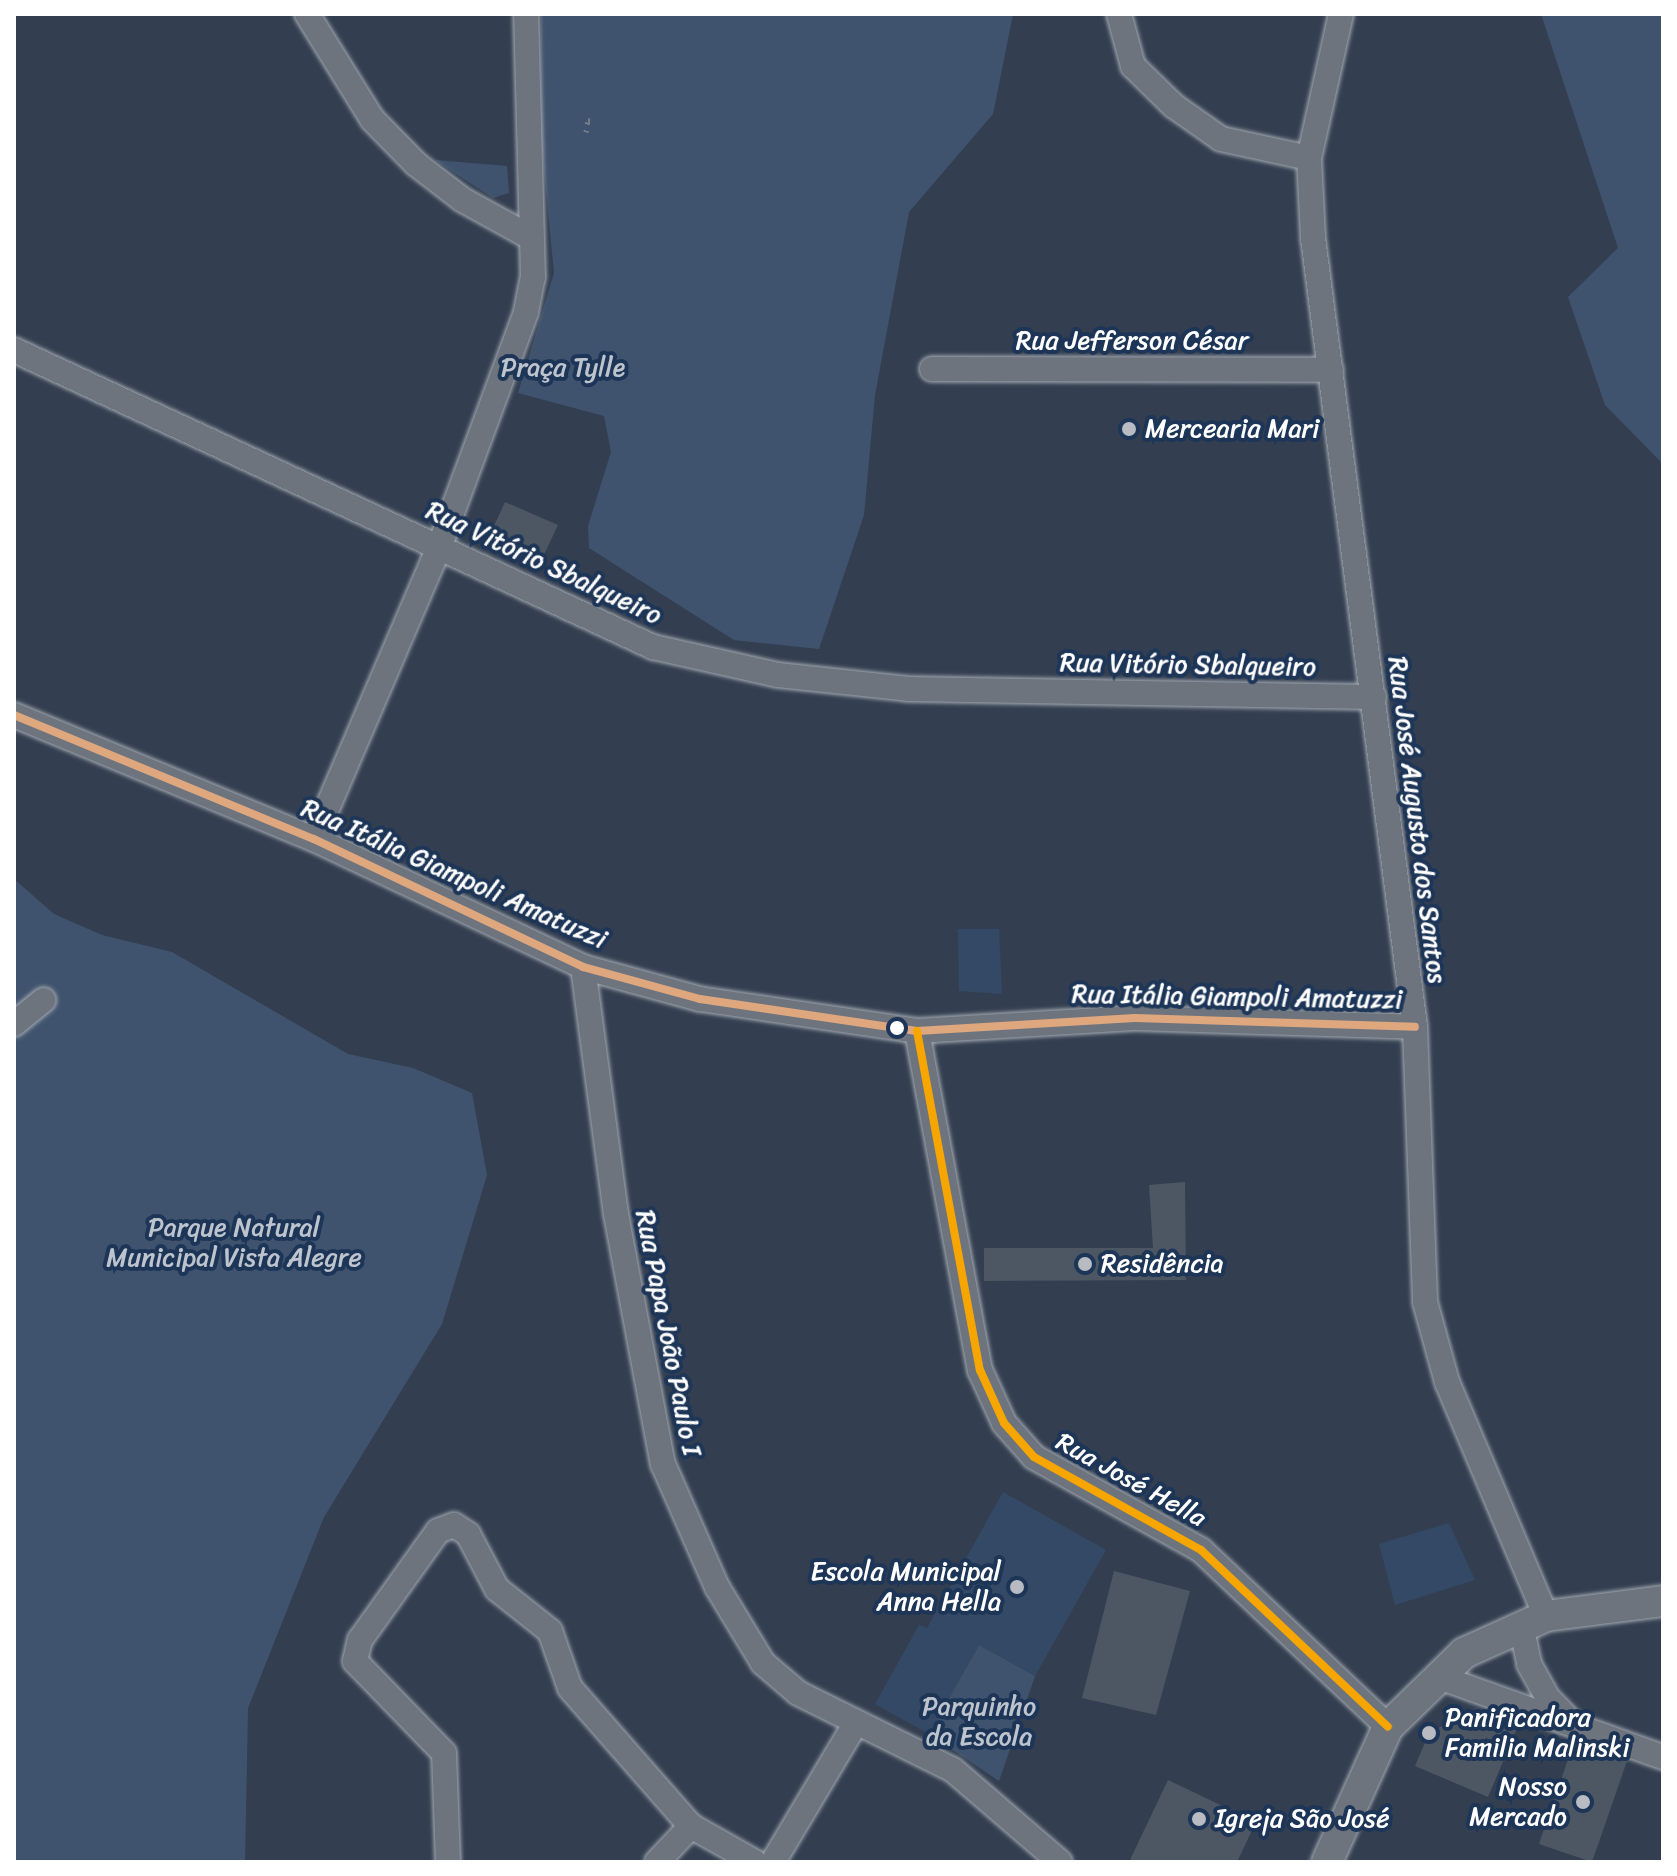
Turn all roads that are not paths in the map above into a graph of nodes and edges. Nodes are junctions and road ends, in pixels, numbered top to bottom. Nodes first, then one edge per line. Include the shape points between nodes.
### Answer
1 (307, 14) edge
2 (526, 14) edge
3 (1119, 14) edge
4 (1341, 14) edge
5 (1309, 158) junction
6 (530, 237) junction
7 (14, 350) edge
8 (932, 369) dead end
9 (1331, 370) junction
10 (440, 545) junction
11 (1374, 697) junction
12 (14, 715) edge
13 (314, 839) junction
14 (583, 967) junction
15 (44, 1000) dead end
16 (14, 1024) edge
17 (1415, 1027) junction
18 (917, 1031) junction
19 (1663, 1601) edge
20 (1533, 1621) junction
21 (1439, 1677) junction
22 (854, 1726) junction
23 (1388, 1727) junction
24 (1578, 1728) junction
25 (1663, 1757) edge
26 (691, 1826) junction
27 (448, 1862) edge
28 (657, 1862) edge
29 (755, 1862) edge
30 (773, 1862) edge
31 (1060, 1862) edge
32 (1327, 1862) edge

1 - 6 street via 372,119 416,164 463,200
2 - 6 street
3 - 5 street via 1133,66 1174,106 1221,139
4 - 5 street, Rua José Augusto dos Santos
5 - 9 street, Rua José Augusto dos Santos
6 - 10 street via 533,277 526,312
7 - 10 street, Rua Vitório Sbalqueiro
8 - 9 street, Rua Jefferson César
9 - 11 street, Rua José Augusto dos Santos
10 - 11 street, Rua Vitório Sbalqueiro via 653,647 778,675 908,689
10 - 13 street
11 - 17 street, Rua José Augusto dos Santos
12 - 13 street, Rua Itália Giampoli Amatuzzi
13 - 14 street, Rua Itália Giampoli Amatuzzi
14 - 18 street, Rua Itália Giampoli Amatuzzi via 700,999
14 - 22 street, Rua Papa João Paulo I via 616,1214 663,1464 717,1587 763,1663
15 - 16 street
17 - 18 street, Rua Itália Giampoli Amatuzzi via 1135,1018
17 - 20 street, Rua José Augusto dos Santos via 1425,1302 1447,1382
18 - 23 street, Rua José Hella via 980,1370 1004,1423 1034,1457 1201,1550
19 - 20 street
20 - 21 street via 1464,1653
20 - 24 street, Rua José Augusto dos Santos via 1529,1664 1547,1697
21 - 23 street
21 - 24 street
22 - 30 street
22 - 31 street, Rua Papa João Paulo I via 953,1770
23 - 32 street
24 - 25 street
26 - 27 street via 570,1688 550,1631 497,1589 468,1534 454,1525 438,1531 360,1640 355,1661 444,1753
26 - 28 street
26 - 29 street

